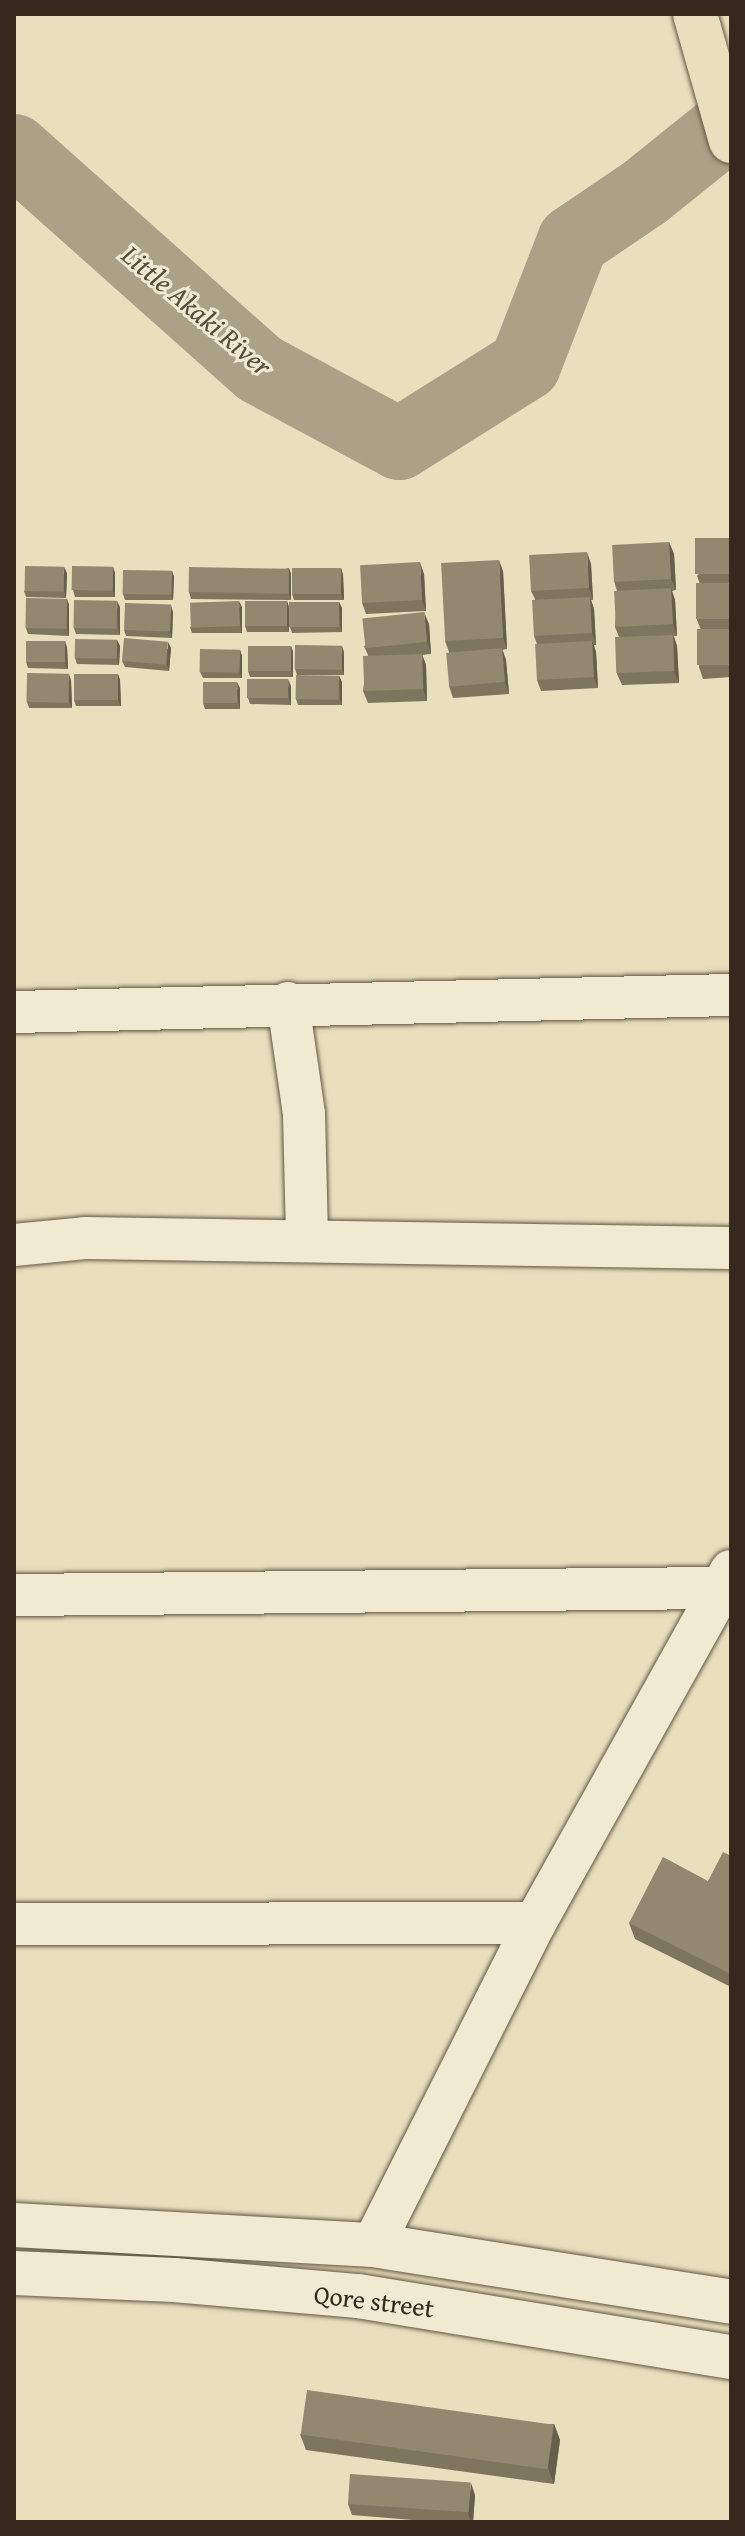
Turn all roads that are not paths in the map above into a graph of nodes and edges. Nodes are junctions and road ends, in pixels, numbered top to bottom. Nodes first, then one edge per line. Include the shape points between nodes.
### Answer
1 (695, 14) edge
2 (731, 141) edge
3 (731, 995) edge
4 (288, 1003) junction
5 (14, 1012) edge
6 (307, 1240) junction
7 (14, 1245) edge
8 (731, 1248) edge
9 (726, 1580) edge
10 (14, 1595) edge
11 (535, 1923) junction
12 (14, 1924) edge
13 (14, 2225) edge
14 (373, 2245) junction
15 (14, 2273) edge
16 (731, 2302) edge
17 (731, 2357) edge

1 - 2 main road
3 - 4 street
4 - 5 street
4 - 6 street via 304,1114
6 - 7 street via 85,1238
6 - 8 street
9 - 10 street
9 - 11 street
11 - 12 street
11 - 14 street
13 - 14 street, Qore street
14 - 16 street, Qore street
15 - 17 street, Qore street via 358,2296

